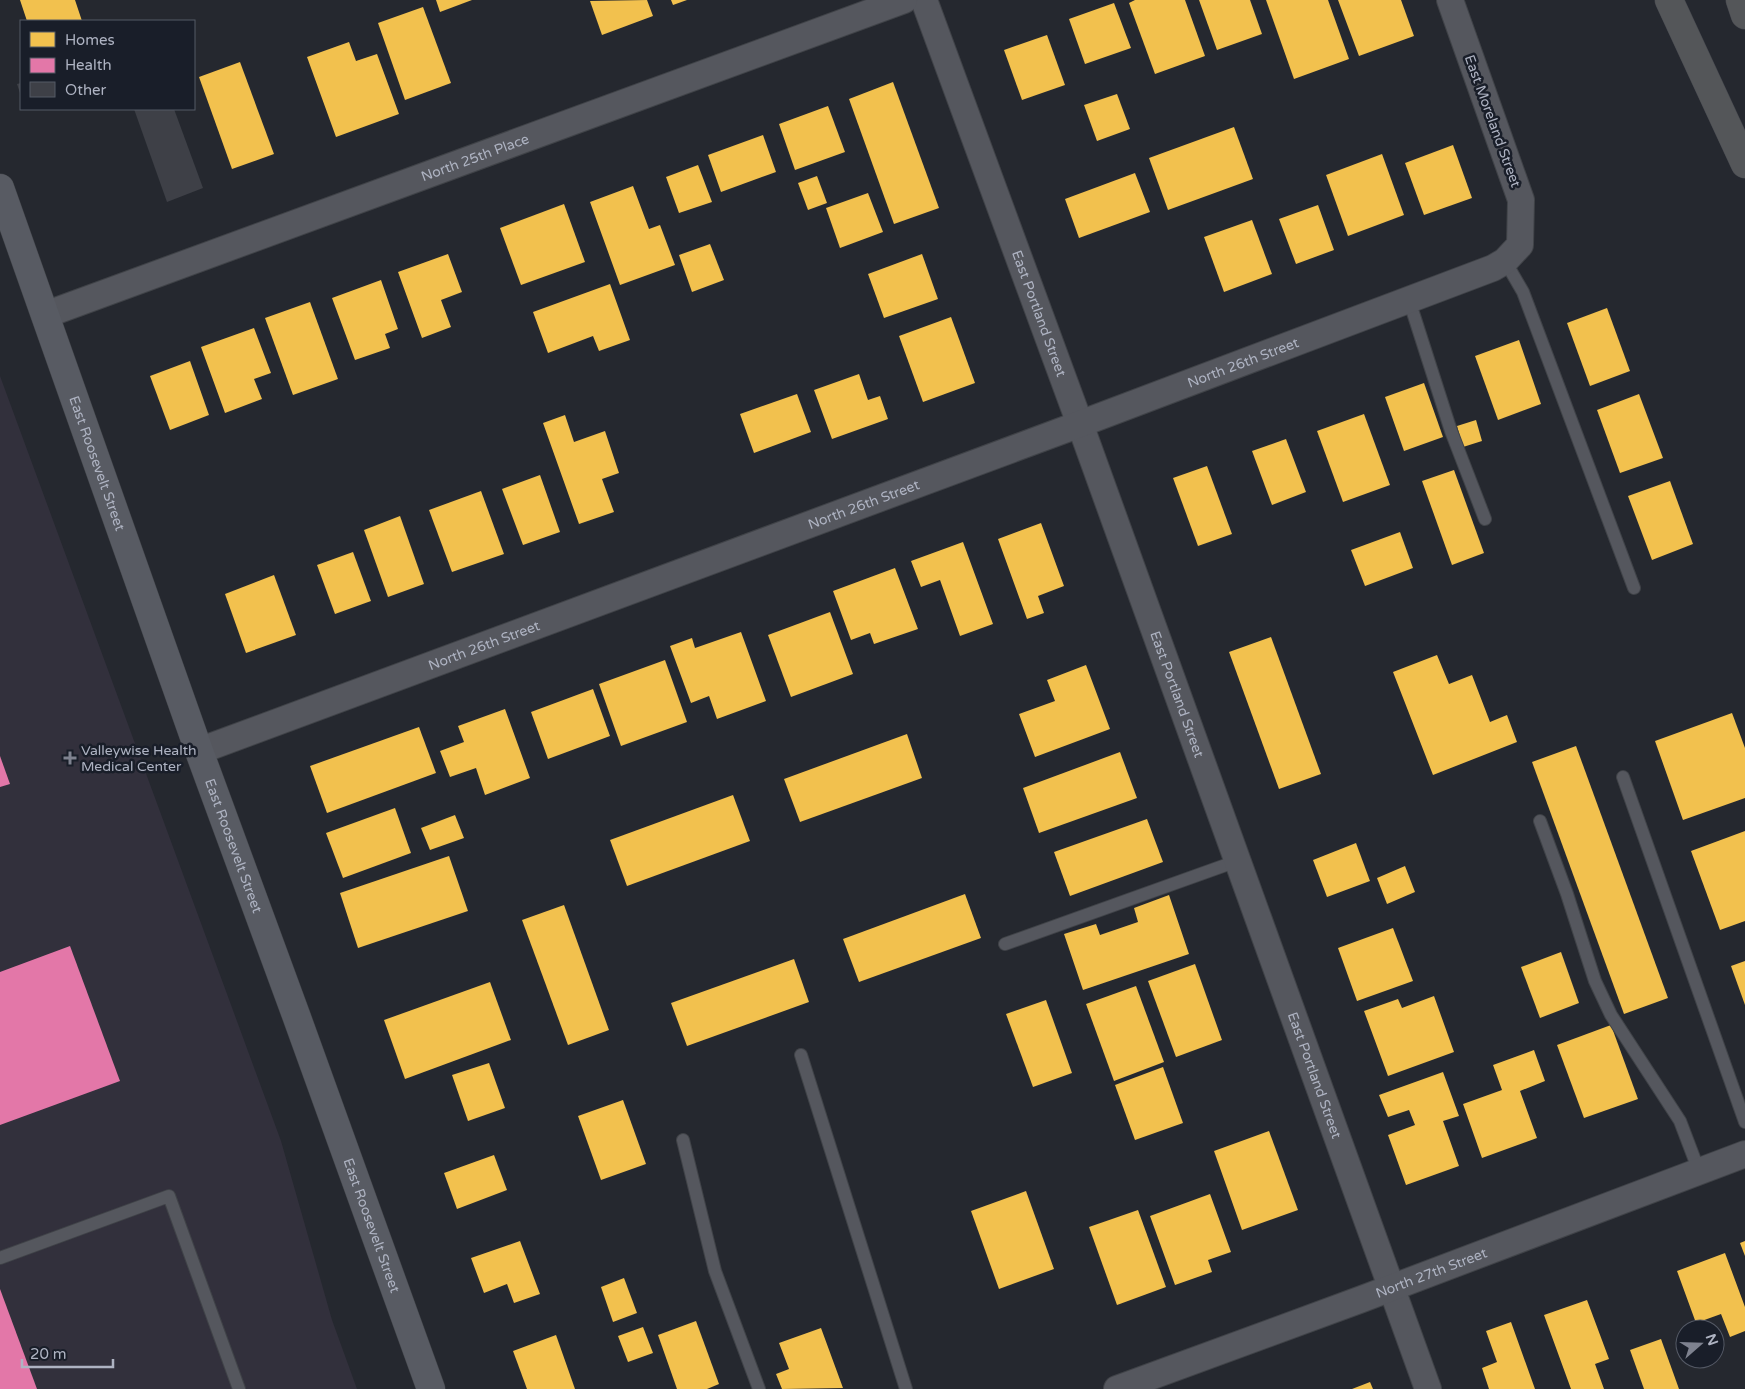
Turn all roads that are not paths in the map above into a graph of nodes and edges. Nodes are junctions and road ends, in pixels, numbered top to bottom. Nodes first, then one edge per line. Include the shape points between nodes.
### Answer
1 (904, 0) edge
2 (924, 0) edge
3 (1450, 0) edge
4 (1669, 0) edge
5 (1740, 0) edge
6 (1745, 15) edge
7 (1745, 164) edge
8 (0, 188) edge
9 (1513, 253) junction
10 (1409, 300) junction
11 (45, 315) junction
12 (1080, 424) junction
13 (1485, 519) dead end
14 (1634, 588) dead end
15 (199, 751) junction
16 (1623, 777) dead end
17 (1540, 821) dead end
18 (1237, 861) junction
19 (1005, 944) dead end
20 (801, 1055) dead end
21 (1745, 1122) edge
22 (683, 1140) dead end
23 (1745, 1154) edge
24 (1699, 1171) junction
25 (0, 1258) edge
26 (1392, 1287) junction
27 (239, 1389) edge
28 (431, 1389) edge
29 (758, 1389) edge
30 (906, 1389) edge
31 (1117, 1389) edge
32 (1428, 1389) edge

1 - 11 street, North 25th Place
2 - 12 street, East Portland Street
3 - 9 street, East Moreland Street via 1521,200
4 - 7 highway
5 - 6 highway
8 - 11 street, East Roosevelt Street
9 - 10 street, North 26th Street via 1493,268
9 - 14 lane via 1523,292
10 - 12 street, North 26th Street
10 - 13 lane via 1451,430
11 - 15 street, East Roosevelt Street
12 - 15 street, North 26th Street
12 - 18 street, East Portland Street
15 - 28 street, East Roosevelt Street
16 - 21 lane
17 - 24 lane via 1595,981 1611,1015 1680,1121
18 - 19 lane
18 - 26 street, East Portland Street
20 - 30 lane
22 - 29 lane via 715,1271
23 - 24 street, North 27th Street
24 - 26 street, North 27th Street
25 - 27 lane via 169,1196
26 - 31 street, North 27th Street
26 - 32 street, East Portland Street

